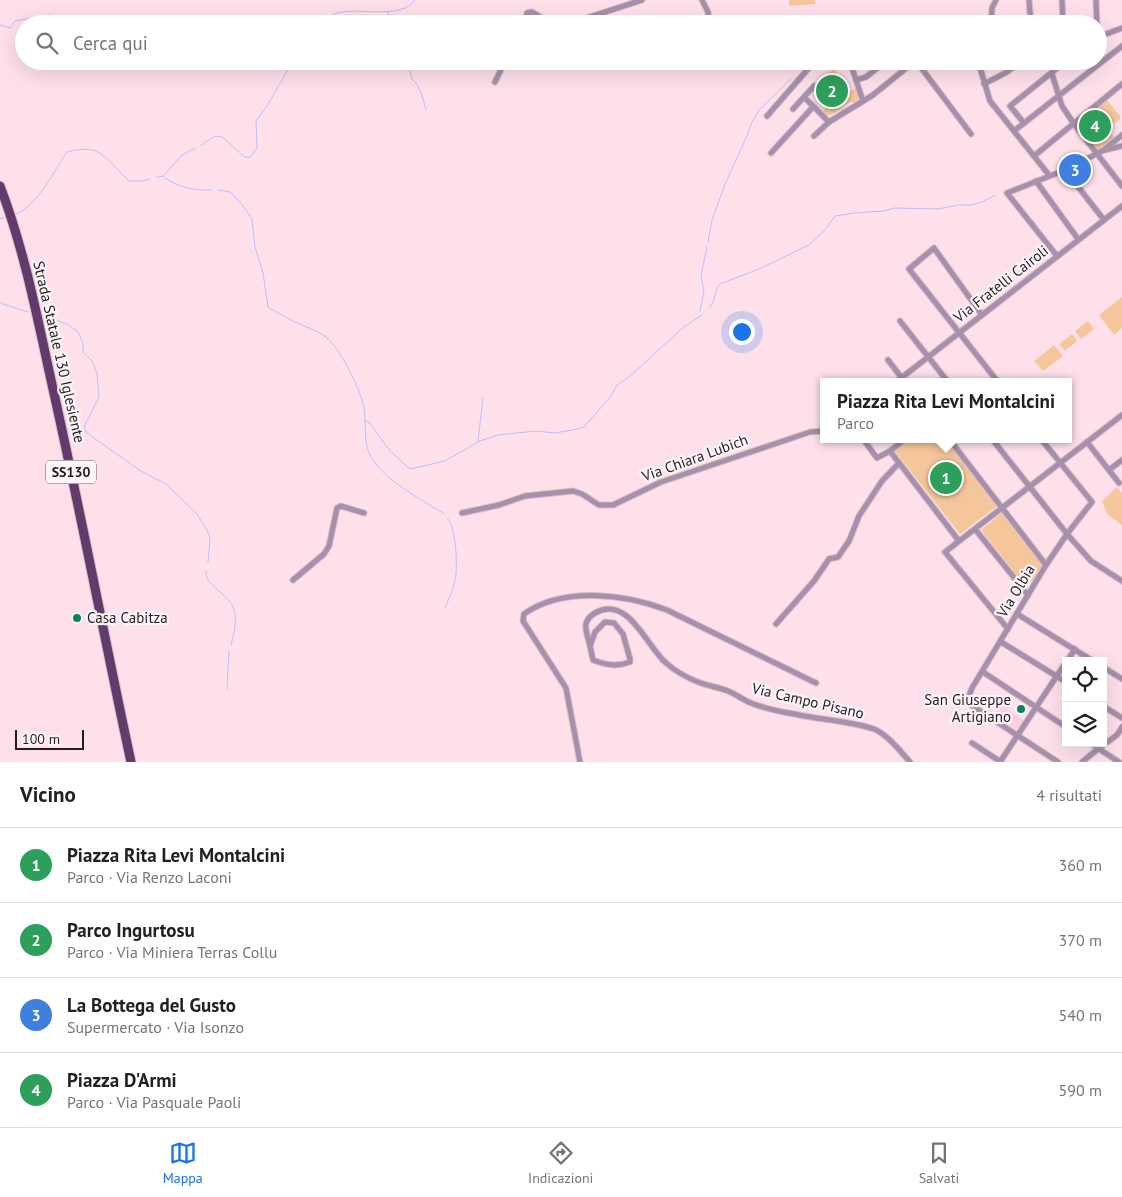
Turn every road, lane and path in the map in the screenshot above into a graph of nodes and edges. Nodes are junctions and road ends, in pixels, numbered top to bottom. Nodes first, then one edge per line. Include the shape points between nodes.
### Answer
1 (702, 0) edge
2 (996, 0) edge
3 (1029, 0) edge
4 (1062, 0) edge
5 (1096, 0) edge
6 (641, 1) edge
7 (527, 15) edge
8 (537, 15) edge
9 (594, 15) edge
10 (708, 15) edge
11 (992, 15) edge
12 (1030, 15) edge
13 (1063, 15) edge
14 (1097, 15) edge
15 (1122, 28) edge
16 (1107, 34) edge
17 (1122, 46) edge
18 (1107, 58) edge
19 (501, 70) edge
20 (807, 70) edge
21 (853, 70) edge
22 (875, 70) edge
23 (904, 70) edge
24 (922, 70) edge
25 (980, 70) edge
26 (1010, 70) edge
27 (1056, 70) edge
28 (1092, 70) edge
29 (1052, 74) junction
30 (856, 80) junction
31 (495, 82) dead end
32 (984, 84) junction
33 (1122, 84) edge
34 (814, 86) dead end
35 (804, 97) junction
36 (1058, 97) junction
37 (863, 101) junction
38 (813, 106) junction
39 (793, 108) dead end
40 (767, 116) dead end
41 (829, 122) junction
42 (1024, 124) junction
43 (1074, 124) junction
44 (1014, 131) junction
45 (971, 134) dead end
46 (1122, 135) edge
47 (814, 136) dead end
48 (1122, 146) edge
49 (1104, 150) junction
50 (771, 153) dead end
51 (1097, 154) junction
52 (1034, 156) junction
53 (1065, 170) junction
54 (1049, 175) junction
55 (1036, 181) junction
56 (0, 186) edge
57 (1122, 186) edge
58 (1122, 206) edge
59 (1104, 220) junction
60 (1078, 239) junction
61 (1057, 256) junction
62 (982, 315) junction
63 (900, 321) dead end
64 (959, 333) junction
65 (928, 356) junction
66 (888, 360) dead end
67 (902, 378) edge
68 (905, 378) edge
69 (945, 378) edge
70 (995, 378) edge
71 (1122, 415) edge
72 (820, 431) edge
73 (1087, 442) junction
74 (867, 443) edge
75 (900, 443) edge
76 (954, 443) edge
77 (995, 443) edge
78 (1044, 443) edge
79 (890, 451) junction
80 (1122, 460) edge
81 (899, 463) junction
82 (1059, 464) junction
83 (1110, 470) junction
84 (1119, 483) dead end
85 (1029, 487) junction
86 (1002, 508) junction
87 (364, 513) dead end
88 (462, 513) dead end
89 (975, 528) junction
90 (1067, 534) junction
91 (960, 541) junction
92 (1046, 565) junction
93 (293, 580) dead end
94 (1122, 581) edge
95 (1028, 595) junction
96 (1017, 614) junction
97 (776, 624) dead end
98 (1008, 628) junction
99 (1001, 642) junction
100 (590, 646) junction
101 (1075, 649) junction
102 (1069, 657) edge
103 (1087, 657) edge
104 (1062, 668) edge
105 (1107, 670) edge
106 (983, 672) junction
107 (1056, 676) junction
108 (1122, 679) edge
109 (1062, 680) edge
110 (816, 683) dead end
111 (1036, 708) junction
112 (1107, 709) edge
113 (1122, 718) edge
114 (1062, 724) edge
115 (1122, 727) edge
116 (1018, 735) junction
117 (972, 743) dead end
118 (1095, 747) edge
119 (1098, 749) junction
120 (131, 762) edge
121 (580, 762) edge
122 (910, 762) edge
123 (1000, 762) edge
124 (1058, 762) edge
125 (1082, 762) edge
126 (1119, 762) edge

1 - 10 street
2 - 11 street
3 - 12 street
4 - 13 street
5 - 14 street
6 - 9 street
7 - 8 street via 532,12
15 - 16 street
17 - 18 street
19 - 31 street
20 - 40 street
21 - 30 street
22 - 30 street
23 - 37 street
24 - 45 street
25 - 32 street
26 - 32 street
27 - 29 street
28 - 36 street
29 - 36 street
29 - 42 street via 1010,106
30 - 37 street
32 - 44 street via 990,101
33 - 43 street
34 - 35 street
35 - 38 street
35 - 39 street
36 - 42 street
36 - 43 street
37 - 41 street
38 - 41 street
38 - 50 street
41 - 47 street
42 - 44 street
43 - 51 street
43 - 52 street
44 - 52 street
46 - 49 street
48 - 49 street
49 - 51 street
51 - 53 street
51 - 57 street
52 - 54 street
53 - 54 street
53 - 59 street
54 - 55 street
55 - 60 street
55 - 61 street via 1007,193
56 - 120 highway, Strada Statale 130 Iglesiente / SS130 via 27,272
58 - 59 street, Via Fratelli Cairoli
59 - 60 street, Via Fratelli Cairoli
60 - 61 street, Via Fratelli Cairoli
61 - 62 street, Via Fratelli Cairoli
62 - 64 street, Via Fratelli Cairoli
62 - 64 street via 934,248 909,269
63 - 65 street
64 - 65 street, Via Fratelli Cairoli
64 - 70 street
65 - 68 street, Via Fratelli Cairoli
65 - 69 street
66 - 67 street
71 - 73 street
72 - 88 street, Via Chiara Lubich via 660,482 613,505 599,505 573,491 525,496
73 - 82 street
73 - 83 street
74 - 79 street via 877,458
75 - 79 street
76 - 86 street
77 - 85 street
78 - 82 street
79 - 81 street
80 - 83 street
81 - 91 street
81 - 97 street via 882,480 838,557 829,559
82 - 85 street
82 - 90 street, Via Olbia via 1092,502
83 - 84 street
85 - 86 street
85 - 90 street
86 - 89 street
86 - 92 street
87 - 93 street via 346,506 337,508 329,546
89 - 91 street
89 - 95 street
90 - 92 street, Via Olbia
90 - 94 street via 1091,562
91 - 98 street via 945,552
92 - 95 street, Via Olbia
95 - 96 street, Via Olbia
96 - 98 street, Via Olbia
96 - 101 street
98 - 99 street, Via Olbia
99 - 106 street, Via Olbia
99 - 107 street
100 - 100 street via 595,632 605,622 614,623 624,634 630,662 609,665 593,660
100 - 122 street, Via Campo Pisano via 585,627 587,620 599,611 618,611 632,620 664,661 699,682 727,690 752,704 875,730
101 - 102 street
101 - 103 street
104 - 107 street
105 - 108 street
106 - 111 street
106 - 116 street, Via Olbia via 968,698 971,705
107 - 109 street
107 - 111 street
110 - 121 street via 648,603 607,596 558,600 530,610 524,614 523,621 566,688
111 - 114 street
111 - 116 street
112 - 113 street
115 - 119 street via 1117,735
116 - 123 street
116 - 124 street
117 - 123 street
118 - 119 street
119 - 125 street
119 - 126 street

